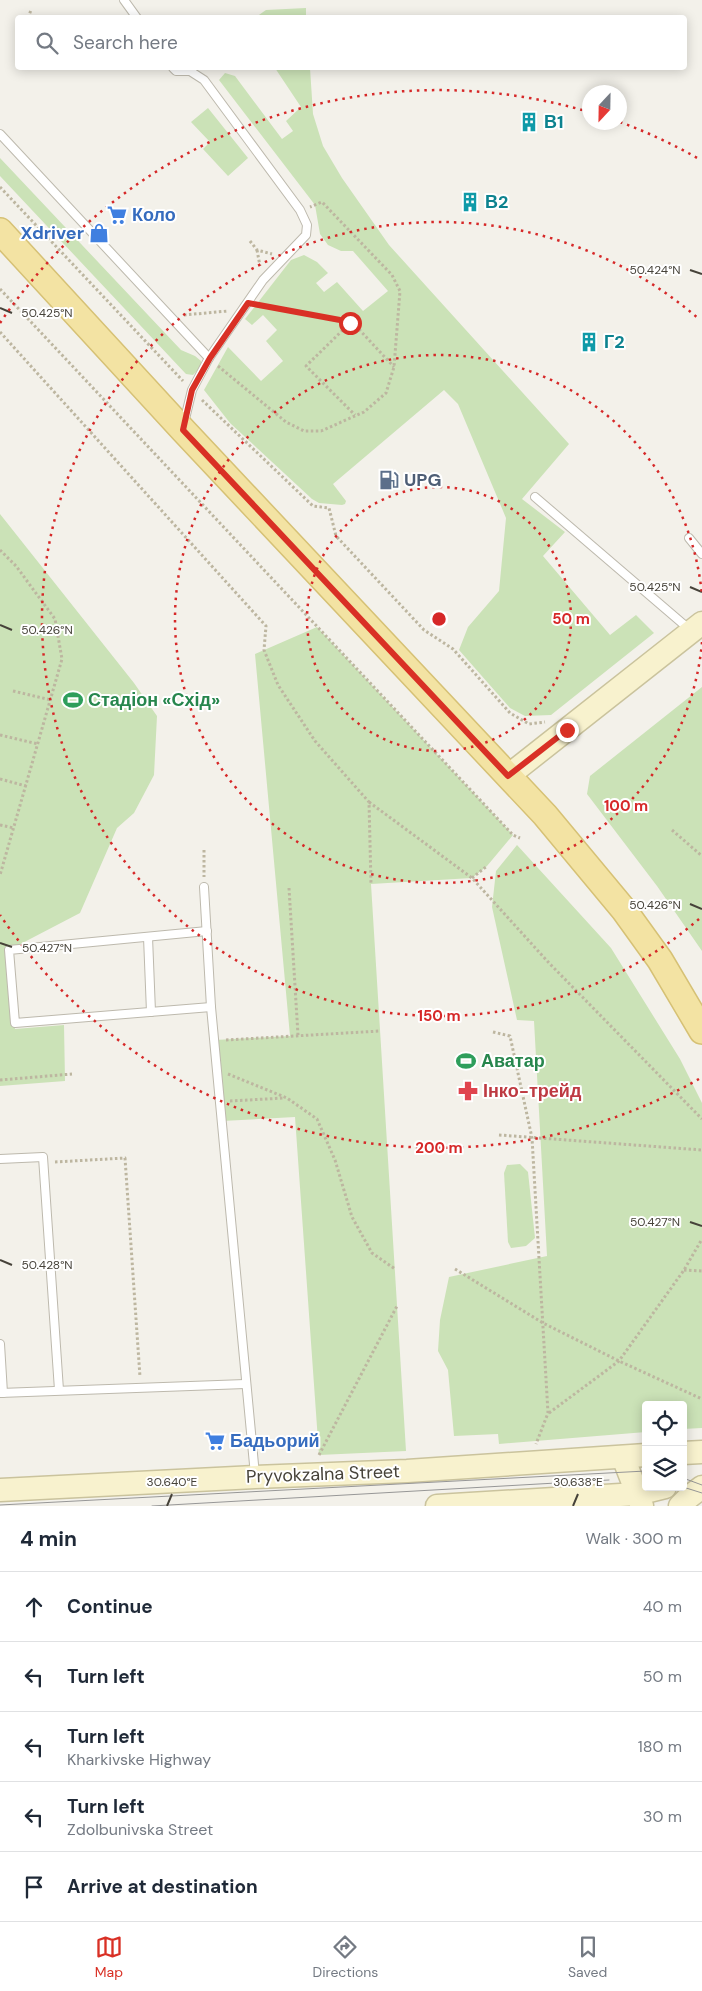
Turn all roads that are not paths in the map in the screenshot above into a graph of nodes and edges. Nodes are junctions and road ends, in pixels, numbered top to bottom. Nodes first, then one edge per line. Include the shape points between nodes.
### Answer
1 (124, 0) edge
2 (134, 15) edge
3 (175, 70) edge
4 (190, 70) edge
5 (190, 70) edge
6 (0, 134) edge
7 (0, 231) edge
8 (210, 358) junction
9 (183, 430) junction
10 (535, 497) dead end
11 (688, 538) dead end
12 (702, 554) edge
13 (696, 627) edge
14 (508, 776) junction
15 (204, 887) road end
16 (207, 932) junction
17 (148, 937) junction
18 (211, 1007) junction
19 (151, 1012) junction
20 (702, 1031) edge
21 (0, 1159) edge
22 (0, 1344) edge
23 (245, 1384) junction
24 (58, 1390) junction
25 (2, 1393) edge
26 (702, 1452) edge
27 (687, 1453) edge
28 (642, 1455) edge
29 (623, 1456) junction
30 (255, 1477) junction
31 (702, 1479) edge
32 (687, 1482) edge
33 (702, 1487) edge
34 (0, 1490) edge
35 (658, 1491) edge
36 (574, 1497) junction
37 (640, 1500) edge
38 (437, 1506) edge
39 (595, 1506) edge
40 (680, 1506) edge

1 - 2 lane
3 - 4 lane
5 - 8 lane via 204,80 300,210 307,225 306,235 264,280
6 - 8 lane
7 - 9 main road
8 - 9 lane via 192,390
9 - 14 main road
10 - 13 lane
11 - 12 lane
13 - 14 main road
14 - 20 main road via 564,836 624,910 660,960
15 - 16 lane
16 - 17 lane
16 - 18 lane
17 - 19 lane
17 - 19 lane via 9,950 15,1023
18 - 19 lane
18 - 23 lane
21 - 24 lane via 43,1157
22 - 25 lane
23 - 24 lane
23 - 30 lane
24 - 25 lane
26 - 27 main road
28 - 29 main road, Pryvokzalna Street
29 - 30 main road, Pryvokzalna Street via 407,1471
29 - 37 main road
30 - 34 main road, Pryvokzalna Street
31 - 32 main road
33 - 40 main road
35 - 37 main road
36 - 37 main road
36 - 38 main road
36 - 39 main road

